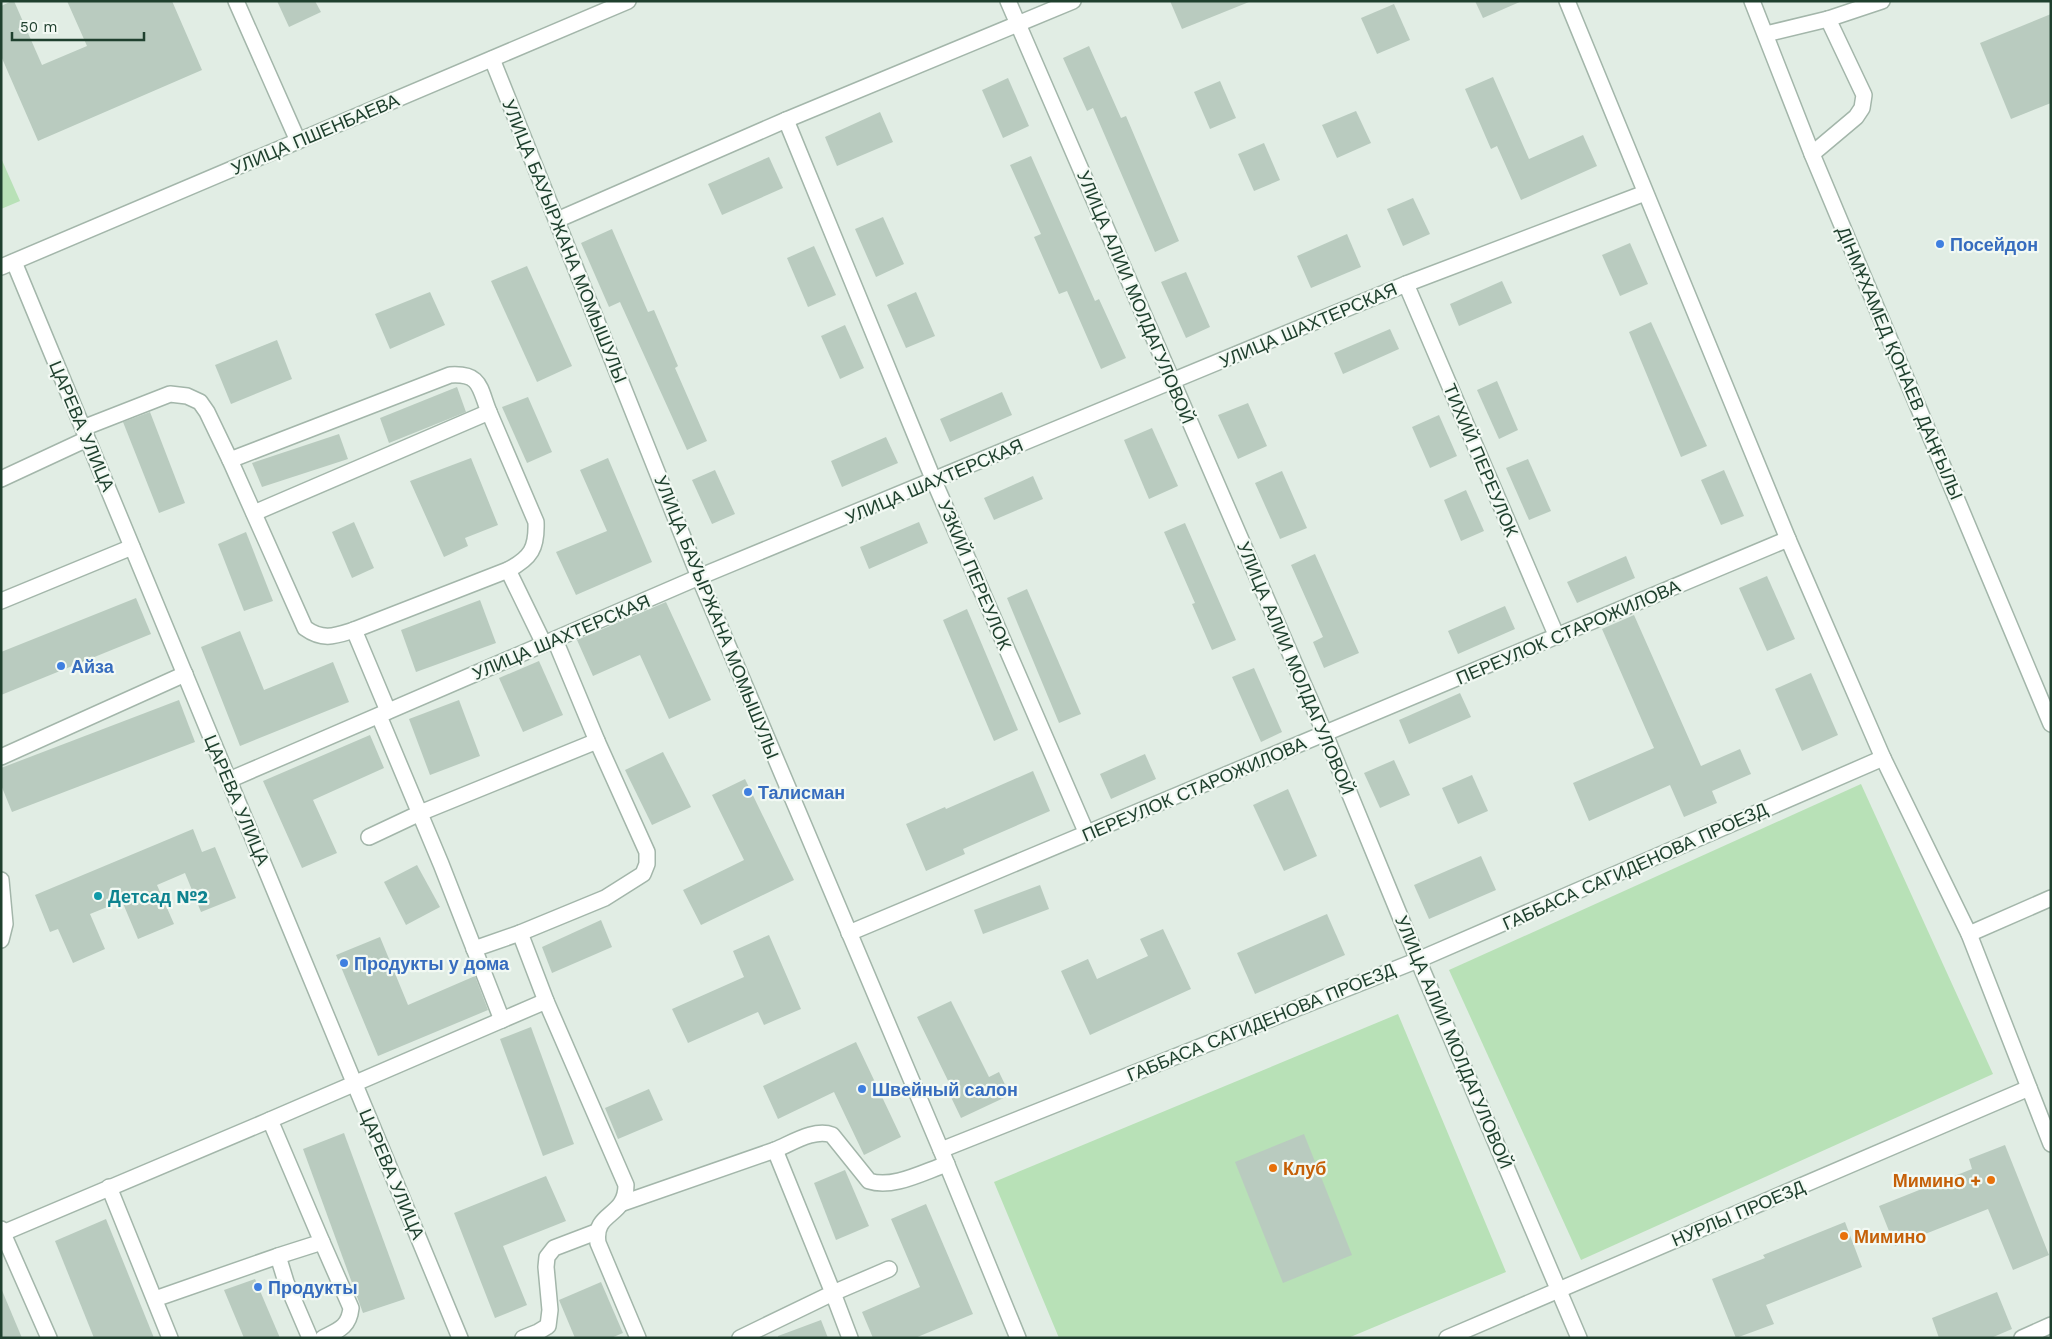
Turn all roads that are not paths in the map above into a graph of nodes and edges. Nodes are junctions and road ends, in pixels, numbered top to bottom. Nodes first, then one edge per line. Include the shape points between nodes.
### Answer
1 (236, 1) edge
2 (628, 1) edge
3 (1008, 1) edge
4 (1073, 1) edge
5 (1567, 1) edge
6 (1752, 1) edge
7 (1882, 1) edge
8 (1828, 19) junction
9 (1018, 24) junction
10 (1766, 34) junction
11 (492, 59) junction
12 (786, 120) junction
13 (298, 141) junction
14 (1812, 154) junction
15 (1644, 194) junction
16 (557, 220) junction
17 (8, 264) edge
18 (1406, 284) junction
19 (1172, 381) junction
20 (489, 412) junction
21 (85, 434) junction
22 (230, 460) junction
23 (1, 479) edge
24 (934, 481) junction
25 (254, 513) junction
26 (1788, 540) junction
27 (132, 547) junction
28 (508, 570) junction
29 (699, 578) junction
30 (1, 601) edge
31 (354, 630) junction
32 (1557, 637) junction
33 (549, 642) junction
34 (185, 674) junction
35 (384, 714) junction
36 (2051, 724) edge
37 (1325, 734) junction
38 (597, 741) junction
39 (1, 756) edge
40 (1883, 758) junction
41 (229, 780) junction
42 (420, 813) junction
43 (1087, 834) junction
44 (369, 837) dead end
45 (1, 880) edge
46 (2051, 898) edge
47 (849, 932) junction
48 (520, 934) junction
49 (1969, 934) junction
50 (1, 940) edge
51 (474, 949) junction
52 (1418, 960) junction
53 (546, 1000) junction
54 (502, 1020) junction
55 (354, 1083) junction
56 (2029, 1088) junction
57 (270, 1120) junction
58 (2051, 1144) edge
59 (775, 1150) junction
60 (941, 1150) junction
61 (947, 1164) junction
62 (109, 1188) junction
63 (623, 1203) junction
64 (2, 1231) edge
65 (596, 1232) junction
66 (322, 1242) junction
67 (278, 1256) junction
68 (889, 1269) dead end
69 (1560, 1290) junction
70 (833, 1293) junction
71 (155, 1299) junction
72 (2051, 1325) edge
73 (49, 1338) edge
74 (170, 1338) edge
75 (310, 1338) edge
76 (323, 1338) edge
77 (460, 1338) edge
78 (523, 1338) edge
79 (638, 1338) edge
80 (740, 1338) edge
81 (850, 1338) edge
82 (1018, 1338) edge
83 (1447, 1338) edge
84 (1579, 1338) edge
85 (2022, 1338) edge

1 - 13 street
2 - 11 street, УЛИЦА ПШЕНБАЕВА
3 - 9 street, УЛИЦА АЛИИ МОЛДАГУЛОВОЙ
4 - 9 street
5 - 15 street
6 - 10 street, ДІНМҰХАМЕД ҚОНАЕВ ДАҢҒЫЛЫ
7 - 8 street
8 - 10 street
8 - 14 street via 1864,96 1856,117
9 - 12 street
9 - 19 street, УЛИЦА АЛИИ МОЛДАГУЛОВОЙ
10 - 14 street, ДІНМҰХАМЕД ҚОНАЕВ ДАҢҒЫЛЫ
11 - 13 street, УЛИЦА ПШЕНБАЕВА
11 - 16 street, УЛИЦА БАУЫРЖАНА МОМЫШУЛЫ
12 - 16 street
12 - 24 street, УЗКИЙ ПЕРЕУЛОК
13 - 17 street, УЛИЦА ПШЕНБАЕВА
14 - 36 street, ДІНМҰХАМЕД ҚОНАЕВ ДАҢҒЫЛЫ
15 - 18 street, УЛИЦА ШАХТЕРСКАЯ
15 - 26 street
16 - 29 street, УЛИЦА БАУЫРЖАНА МОМЫШУЛЫ
17 - 21 street, ЦАРЕВА УЛИЦА
18 - 19 street, УЛИЦА ШАХТЕРСКАЯ
18 - 32 street, ТИХИЙ ПЕРЕУЛОК
19 - 24 street, УЛИЦА ШАХТЕРСКАЯ
19 - 37 street, УЛИЦА АЛИИ МОЛДАГУЛОВОЙ
20 - 22 street via 476,380 465,374 450,375
20 - 25 street
20 - 28 street via 536,522 534,548
21 - 22 street via 170,394 187,396 200,402 207,412
21 - 23 street
21 - 27 street, ЦАРЕВА УЛИЦА
22 - 25 street
24 - 29 street, УЛИЦА ШАХТЕРСКАЯ
24 - 43 street, УЗКИЙ ПЕРЕУЛОК
25 - 31 street via 305,628 316,635 333,636
26 - 32 street, ПЕРЕУЛОК СТАРОЖИЛОВА
26 - 40 street
27 - 30 street
27 - 34 street, ЦАРЕВА УЛИЦА
28 - 31 street
28 - 33 street
29 - 33 street, УЛИЦА ШАХТЕРСКАЯ
29 - 47 street, УЛИЦА БАУЫРЖАНА МОМЫШУЛЫ
31 - 35 street
32 - 37 street, ПЕРЕУЛОК СТАРОЖИЛОВА
33 - 35 street, УЛИЦА ШАХТЕРСКАЯ
33 - 38 street
34 - 39 street
34 - 41 street, ЦАРЕВА УЛИЦА
35 - 41 street, УЛИЦА ШАХТЕРСКАЯ
35 - 42 street
37 - 43 street, ПЕРЕУЛОК СТАРОЖИЛОВА
37 - 52 street, УЛИЦА АЛИИ МОЛДАГУЛОВОЙ
38 - 42 street
38 - 48 street via 647,852 647,864 643,874 605,898
40 - 49 street
40 - 52 street, ГАББАСА САГИДЕНОВА ПРОЕЗД
41 - 55 street, ЦАРЕВА УЛИЦА
42 - 44 street
42 - 51 street
43 - 47 street, ПЕРЕУЛОК СТАРОЖИЛОВА
45 - 50 street via 5,924
46 - 49 street
47 - 60 street, УЛИЦА БАУЫРЖАНА МОМЫШУЛЫ
48 - 51 street
48 - 53 street
49 - 56 street
51 - 54 street
52 - 60 street, ГАББАСА САГИДЕНОВА ПРОЕЗД
52 - 69 street, УЛИЦА АЛИИ МОЛДАГУЛОВОЙ
53 - 54 street
53 - 63 street via 626,1185
54 - 55 street
55 - 57 street
55 - 77 street, ЦАРЕВА УЛИЦА
56 - 58 street
56 - 69 street, НУРЛЫ ПРОЕЗД
57 - 62 street
57 - 66 street
59 - 61 street via 826,1132 832,1135 868,1181 877,1184 887,1184
59 - 63 street
59 - 70 street
60 - 61 street, УЛИЦА БАУЫРЖАНА МОМЫШУЛЫ
61 - 82 street, УЛИЦА БАУЫРЖАНА МОМЫШУЛЫ
62 - 64 street
62 - 71 street
63 - 65 street via 601,1222
64 - 73 street
65 - 78 street via 554,1248 547,1257 548,1326
65 - 79 street
66 - 67 street
66 - 76 street via 351,1308 350,1319
67 - 71 street
67 - 75 street
68 - 70 street
69 - 83 street, НУРЛЫ ПРОЕЗД
69 - 84 street, УЛИЦА АЛИИ МОЛДАГУЛОВОЙ
70 - 80 street
70 - 81 street
71 - 74 street
72 - 85 street

